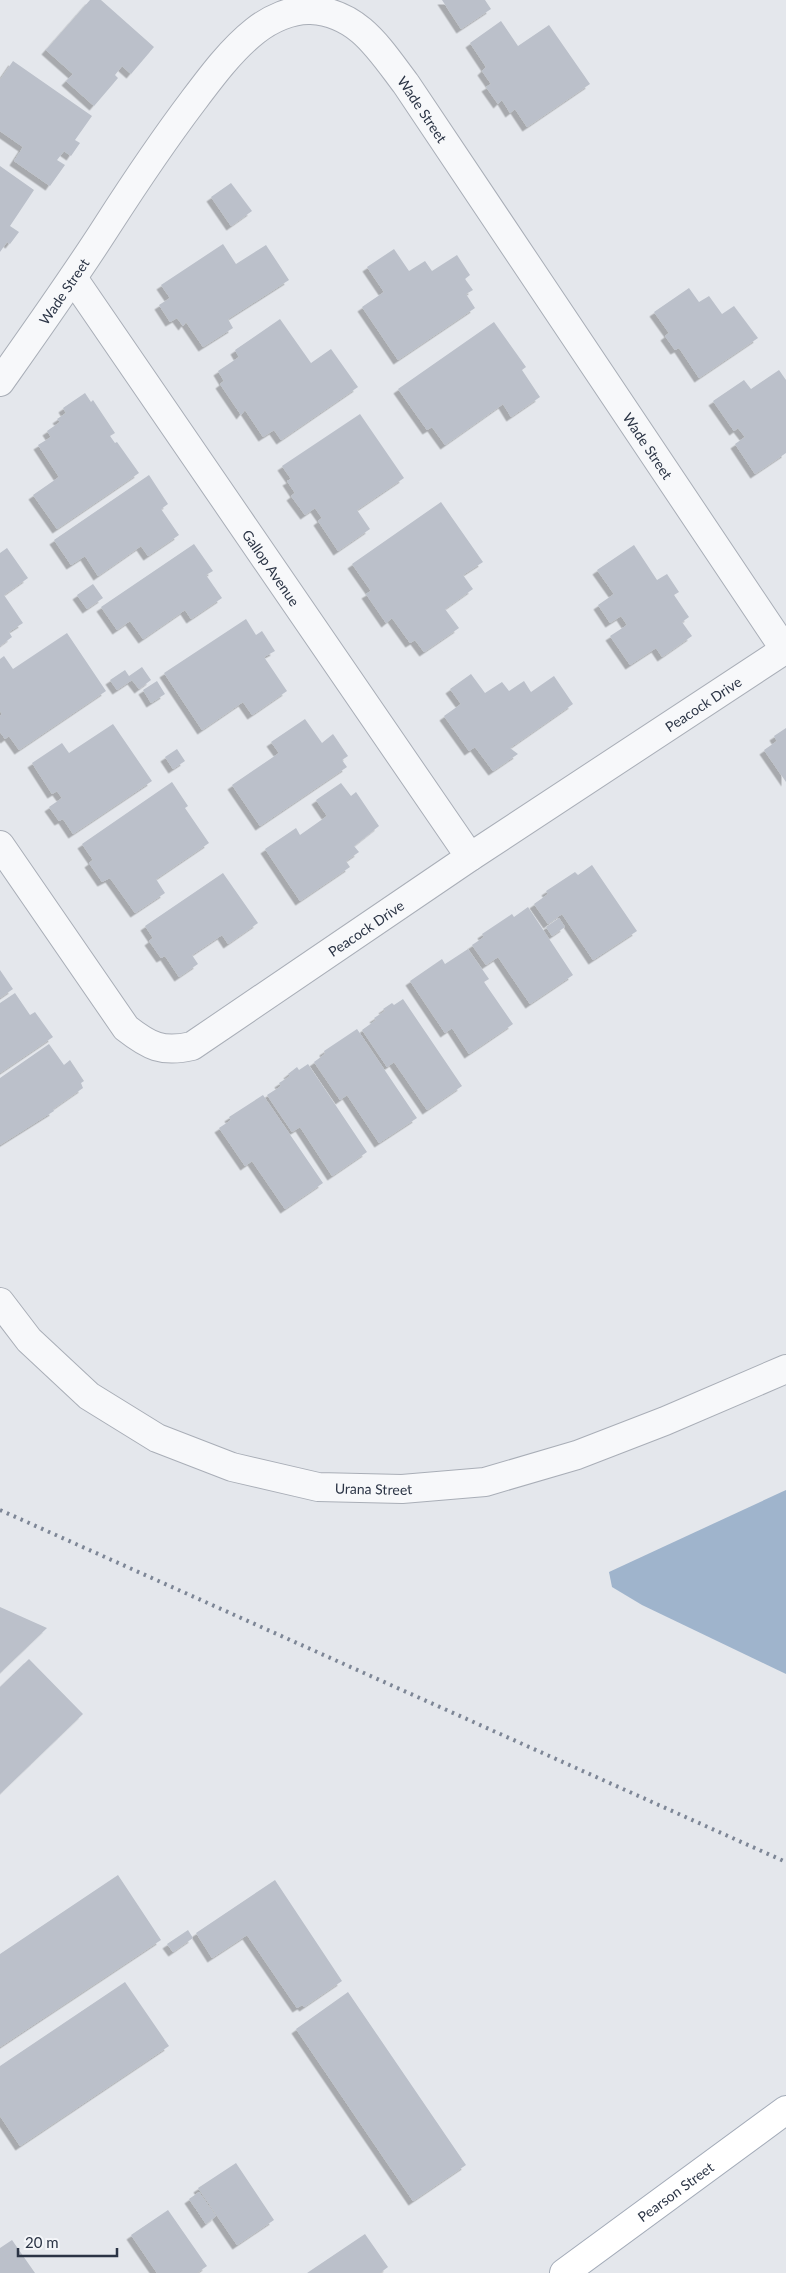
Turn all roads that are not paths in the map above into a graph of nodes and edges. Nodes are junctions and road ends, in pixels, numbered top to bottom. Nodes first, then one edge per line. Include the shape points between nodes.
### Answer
1 (331, 7) edge
2 (73, 278) junction
3 (0, 382) edge
4 (786, 649) edge
5 (0, 845) edge
6 (470, 857) junction
7 (0, 1302) edge
8 (786, 1369) edge
9 (786, 2110) edge
10 (564, 2273) edge

1 - 2 street, Wade Street via 291,13 272,20 254,32 221,66 156,150
1 - 4 street, Wade Street via 372,38 406,84
2 - 3 street, Wade Street
2 - 6 street, Gallop Avenue
4 - 6 street, Peacock Drive
5 - 6 street, Peacock Drive via 126,1028 144,1042 176,1050 208,1037
7 - 8 street, Urana Street via 29,1340 89,1396 158,1438 232,1467 318,1487 402,1489 485,1482 577,1455
9 - 10 main road, Pearson Street

